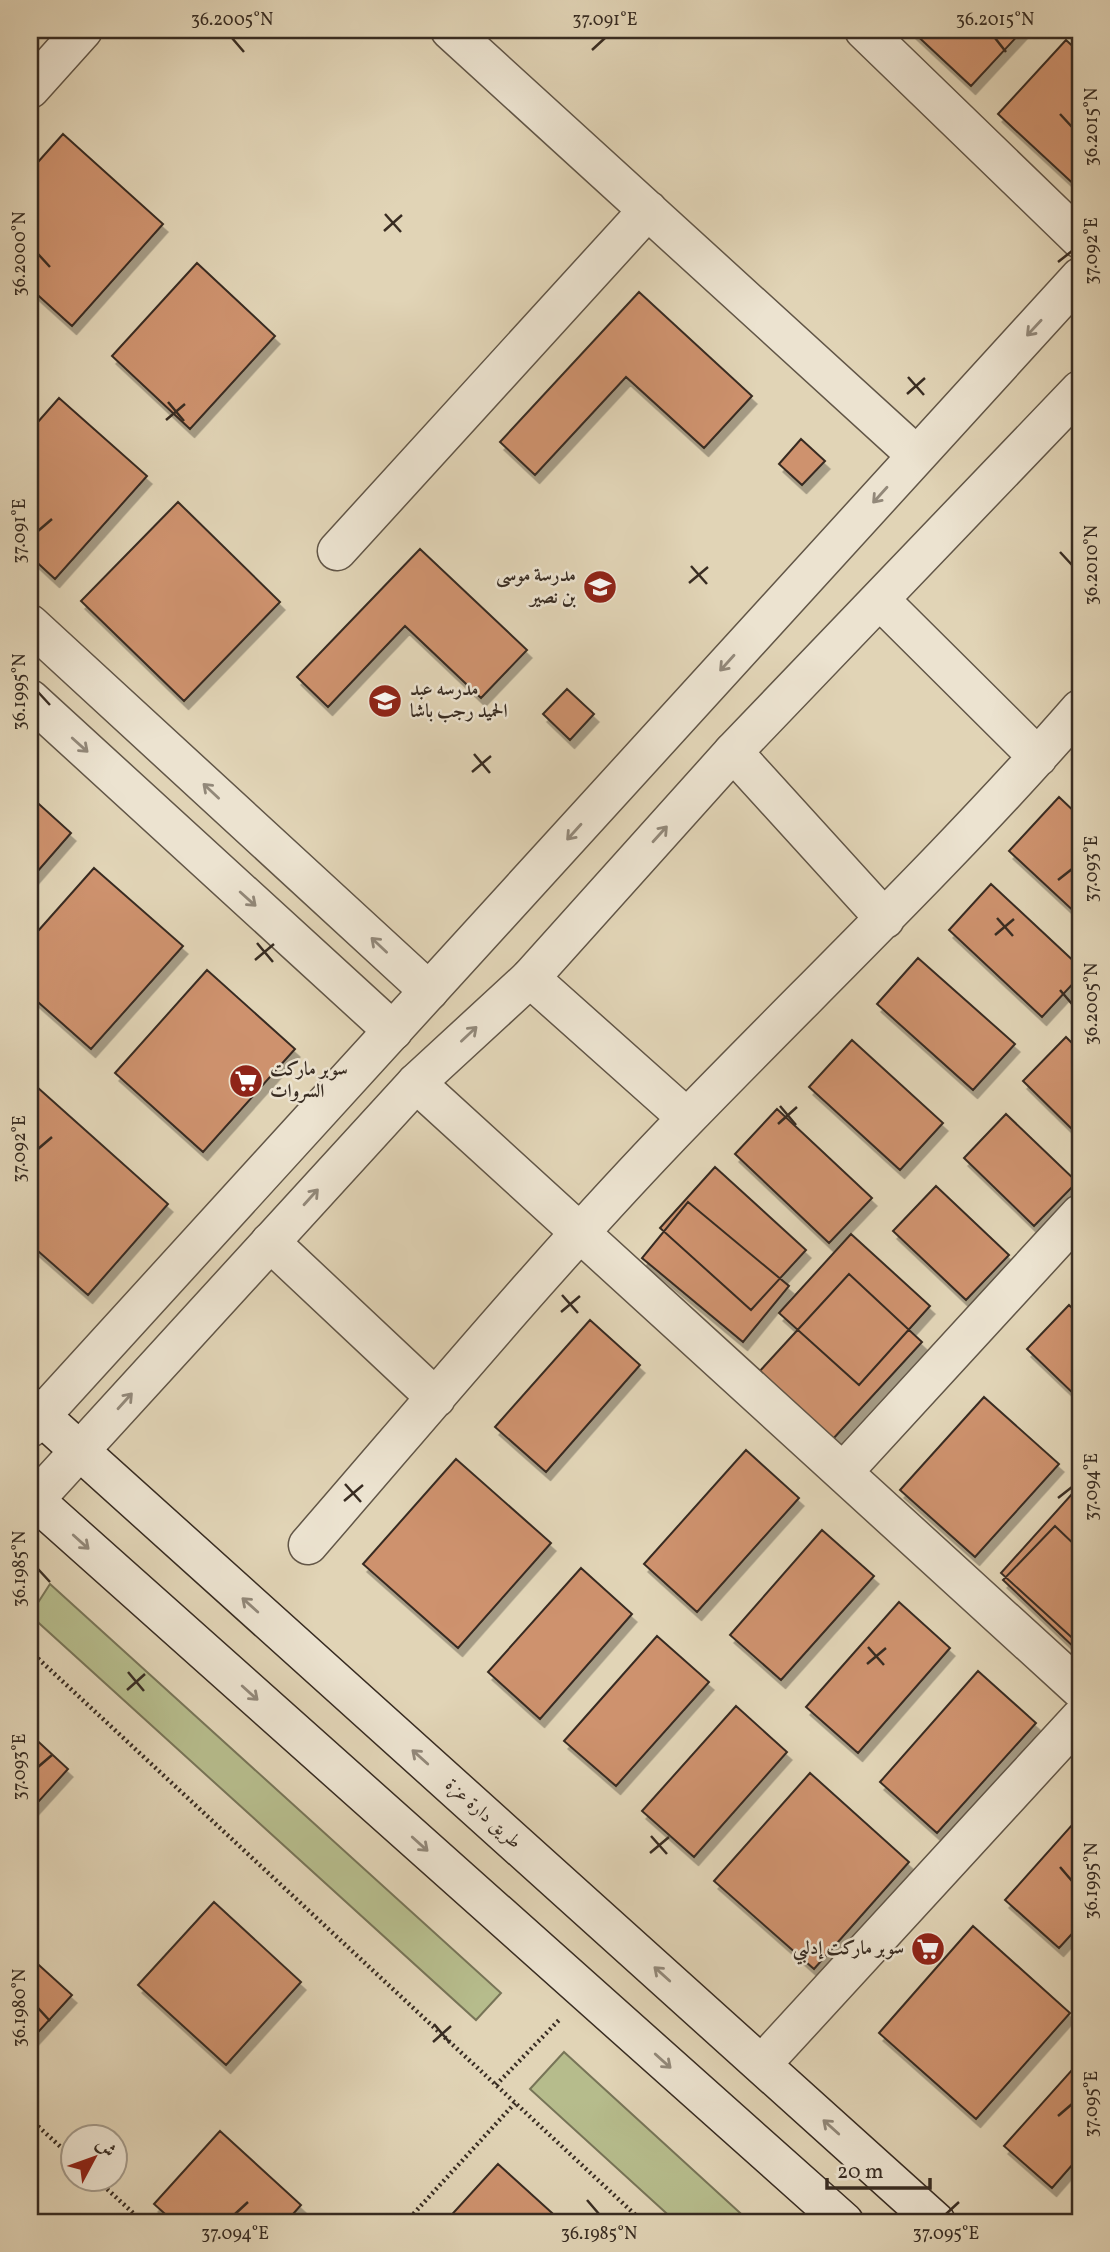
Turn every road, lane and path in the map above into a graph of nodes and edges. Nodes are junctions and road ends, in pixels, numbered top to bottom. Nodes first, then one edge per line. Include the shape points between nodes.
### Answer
1 (83, 30) edge
2 (450, 30) edge
3 (864, 30) edge
4 (30, 89) edge
5 (648, 210) junction
6 (1080, 239) edge
7 (1080, 277) edge
8 (1080, 390) edge
9 (916, 455) junction
10 (337, 551) dead end
11 (880, 600) junction
12 (30, 624) edge
13 (30, 699) edge
14 (1080, 709) edge
15 (733, 752) junction
16 (1038, 757) junction
17 (885, 919) junction
18 (530, 978) junction
19 (429, 991) junction
20 (393, 1031) junction
21 (416, 1083) junction
22 (687, 1118) junction
23 (1080, 1214) edge
24 (580, 1232) junction
25 (270, 1242) junction
26 (436, 1398) junction
27 (33, 1417) edge
28 (79, 1451) junction
29 (843, 1472) junction
30 (31, 1500) edge
31 (308, 1545) dead end
32 (30, 1651) edge
33 (1080, 1689) edge
34 (1080, 1718) edge
35 (586, 1992) junction
36 (762, 2064) junction
37 (496, 2085) junction
38 (515, 2103) junction
39 (30, 2119) edge
40 (60, 2146) edge
41 (110, 2192) edge
42 (144, 2222) edge
43 (405, 2222) edge
44 (643, 2222) edge
45 (844, 2222) edge
46 (936, 2222) edge

1 - 4 street
2 - 5 street
3 - 6 street
5 - 9 street
5 - 10 street
7 -> 9 street
8 - 11 street
9 -> 19 street
11 - 15 street
11 - 16 street
19 -> 12 street
13 -> 20 street
14 - 16 street
15 - 17 street
18 -> 15 street
16 - 17 street
17 - 22 street
21 -> 18 street
18 - 22 street
19 - 20 street
20 - 27 street
21 - 24 street
25 -> 21 street
22 - 24 street
23 - 29 street
24 - 26 street
24 - 29 street
25 - 26 street
28 -> 25 street
26 - 31 street
27 - 28 street, طريق دارة عزة
28 - 30 street
36 -> 28 street, طريق دارة عزة
29 - 33 street
30 -> 35 street
32 - 37 path
34 - 36 street
35 - 37 path
35 -> 45 street
46 -> 36 street, طريق دارة عزة
37 - 38 path
38 - 43 path
38 - 44 path
39 - 40 path
41 - 42 path

